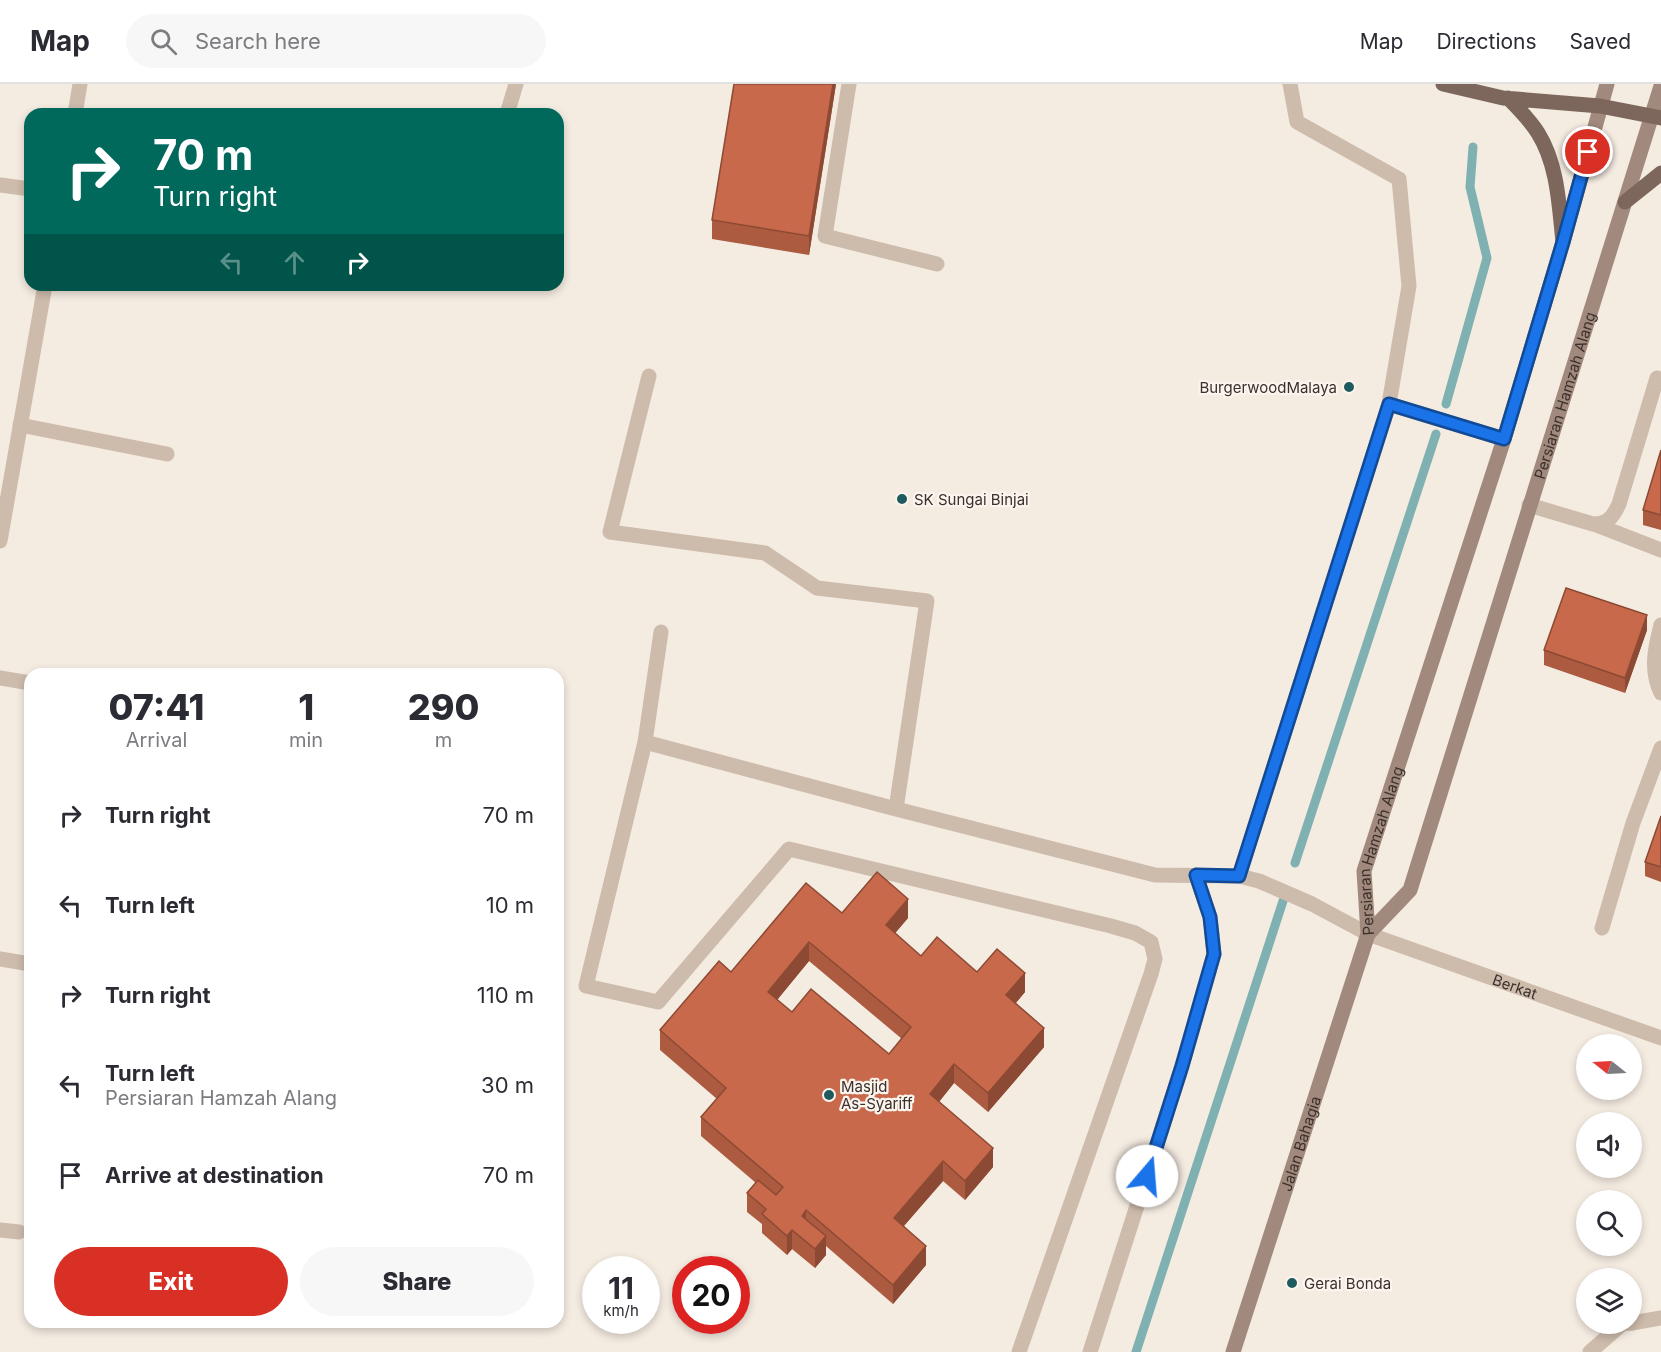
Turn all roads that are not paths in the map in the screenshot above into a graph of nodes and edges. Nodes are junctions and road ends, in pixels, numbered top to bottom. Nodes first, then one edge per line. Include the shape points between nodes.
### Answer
1 (80, 84) edge
2 (516, 84) edge
3 (849, 84) edge
4 (1290, 84) edge
5 (1443, 84) edge
6 (1607, 84) edge
7 (1661, 86) edge
8 (1506, 98) junction
9 (1600, 106) junction
10 (76, 108) edge
11 (509, 108) edge
12 (1656, 117) edge
13 (1661, 173) edge
14 (0, 185) edge
15 (24, 188) edge
16 (1624, 202) junction
17 (1563, 242) junction
18 (937, 264) dead end
19 (44, 291) edge
20 (649, 376) dead end
21 (1657, 378) dead end
22 (1396, 406) junction
23 (20, 425) junction
24 (1504, 439) junction
25 (167, 454) dead end
26 (1529, 505) junction
27 (1593, 524) junction
28 (0, 541) edge
29 (1661, 550) edge
30 (1661, 625) edge
31 (661, 632) dead end
32 (0, 678) edge
33 (24, 682) edge
34 (1661, 693) edge
35 (645, 742) junction
36 (1661, 748) edge
37 (896, 809) junction
38 (1196, 875) junction
39 (1239, 876) junction
40 (1602, 927) dead end
41 (1368, 934) junction
42 (0, 959) edge
43 (24, 963) edge
44 (1661, 1038) edge
45 (0, 1230) edge
46 (20, 1232) dead end
47 (1661, 1318) edge
48 (1642, 1321) edge
49 (1611, 1334) edge
50 (1019, 1352) edge
51 (1090, 1352) edge
52 (1233, 1352) edge
53 (1590, 1352) edge

1 - 10 street
2 - 11 street
3 - 18 street via 825,236
4 - 22 street via 1297,122 1399,179 1409,286
5 - 8 main road
6 - 9 main road, Persiaran Hamzah Alang
7 - 12 main road, Persiaran Hamzah Alang
8 - 9 main road
8 - 17 main road via 1539,134 1549,155
9 - 12 main road
9 - 17 main road, Persiaran Hamzah Alang
12 - 16 main road, Persiaran Hamzah Alang
13 - 16 main road
14 - 15 street
16 - 26 main road, Persiaran Hamzah Alang
17 - 24 main road, Persiaran Hamzah Alang
19 - 23 street
20 - 37 street via 610,532 765,553 817,588 927,601
21 - 27 street via 1618,504 1611,518
22 - 24 street
22 - 39 street
23 - 25 street
23 - 28 street
24 - 41 main road, Persiaran Hamzah Alang via 1364,871
26 - 27 street
26 - 41 main road, Persiaran Hamzah Alang via 1410,890
27 - 29 street
30 - 34 street via 1654,653
31 - 35 street
32 - 33 street
35 - 37 street, Berkat
35 - 50 street via 586,986 658,1002 789,849 1111,926 1151,942 1155,959 1151,974
36 - 40 street
37 - 38 street, Berkat via 1155,875
38 - 39 street, Berkat
38 - 51 street via 1210,917 1214,954
39 - 41 street, Berkat via 1312,904
41 - 44 street, Berkat
41 - 52 main road, Jalan Bahagia
42 - 43 street
45 - 46 street
47 - 48 street
49 - 53 street

